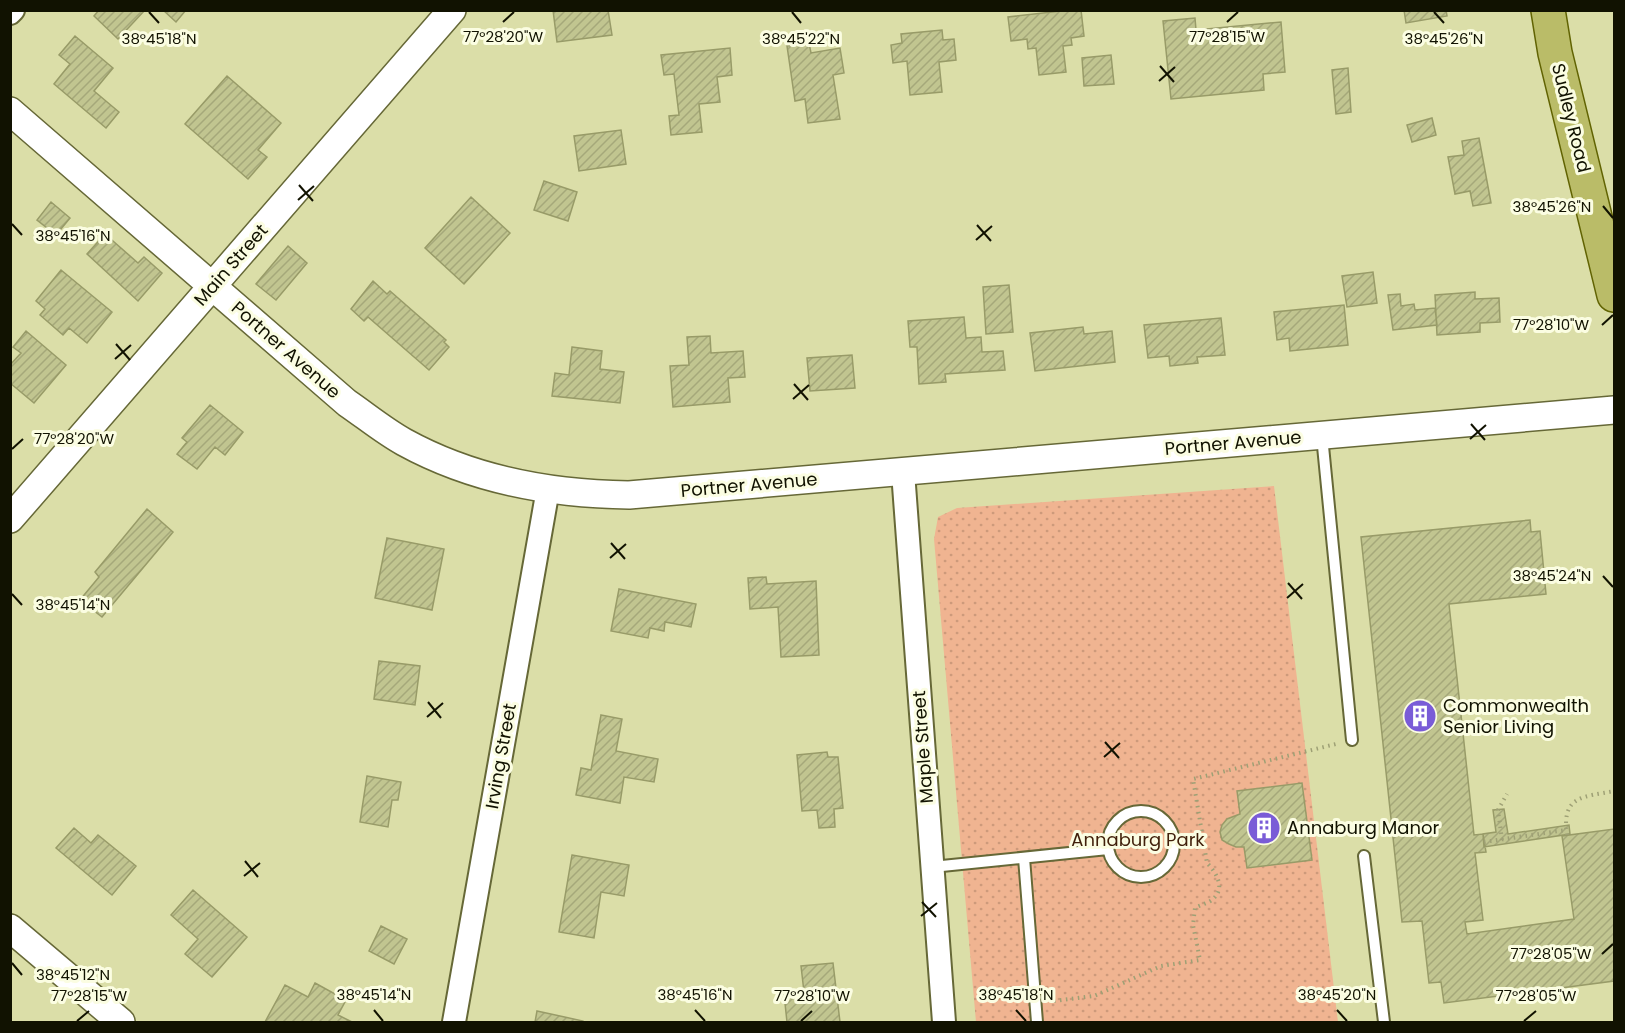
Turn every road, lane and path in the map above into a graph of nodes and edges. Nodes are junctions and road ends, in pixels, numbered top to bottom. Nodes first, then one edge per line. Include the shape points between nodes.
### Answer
1 (452, 10) edge
2 (1548, 10) edge
3 (10, 111) edge
4 (212, 286) junction
5 (1614, 295) edge
6 (1614, 410) edge
7 (1322, 436) junction
8 (903, 472) junction
9 (548, 489) junction
10 (10, 519) edge
11 (1352, 740) joint
12 (1614, 791) edge
13 (1506, 794) dead end
14 (1502, 840) junction
15 (1484, 842) dead end
16 (1108, 849) junction
17 (1364, 856) dead end
18 (1024, 858) junction
19 (932, 867) junction
20 (10, 928) edge
21 (1035, 1003) junction
22 (121, 1023) edge
23 (454, 1023) edge
24 (944, 1023) edge
25 (1036, 1023) edge
26 (1384, 1023) edge

1 - 4 street, Main Street
2 - 5 main road, Sudley Road
3 - 4 street, Portner Avenue
4 - 9 street, Portner Avenue via 347,403 402,441 449,464
4 - 10 street, Main Street
6 - 7 street, Portner Avenue
7 - 8 street, Portner Avenue
7 - 11 lane
8 - 9 street, Portner Avenue via 629,495
8 - 19 street, Maple Street
9 - 23 street, Irving Street
11 - 21 path via 1193,779 1207,863 1219,883 1212,900 1195,908 1193,925 1200,960 1161,966 1094,996
12 - 14 path via 1576,799 1566,812 1566,832
13 - 14 path via 1498,810
14 - 15 path
16 - 16 lane via 1120,870 1146,878 1170,862 1174,836 1158,816 1133,812 1114,825
16 - 18 lane
17 - 26 lane
18 - 19 lane
18 - 21 lane
19 - 24 street, Maple Street
20 - 22 street
21 - 25 lane

